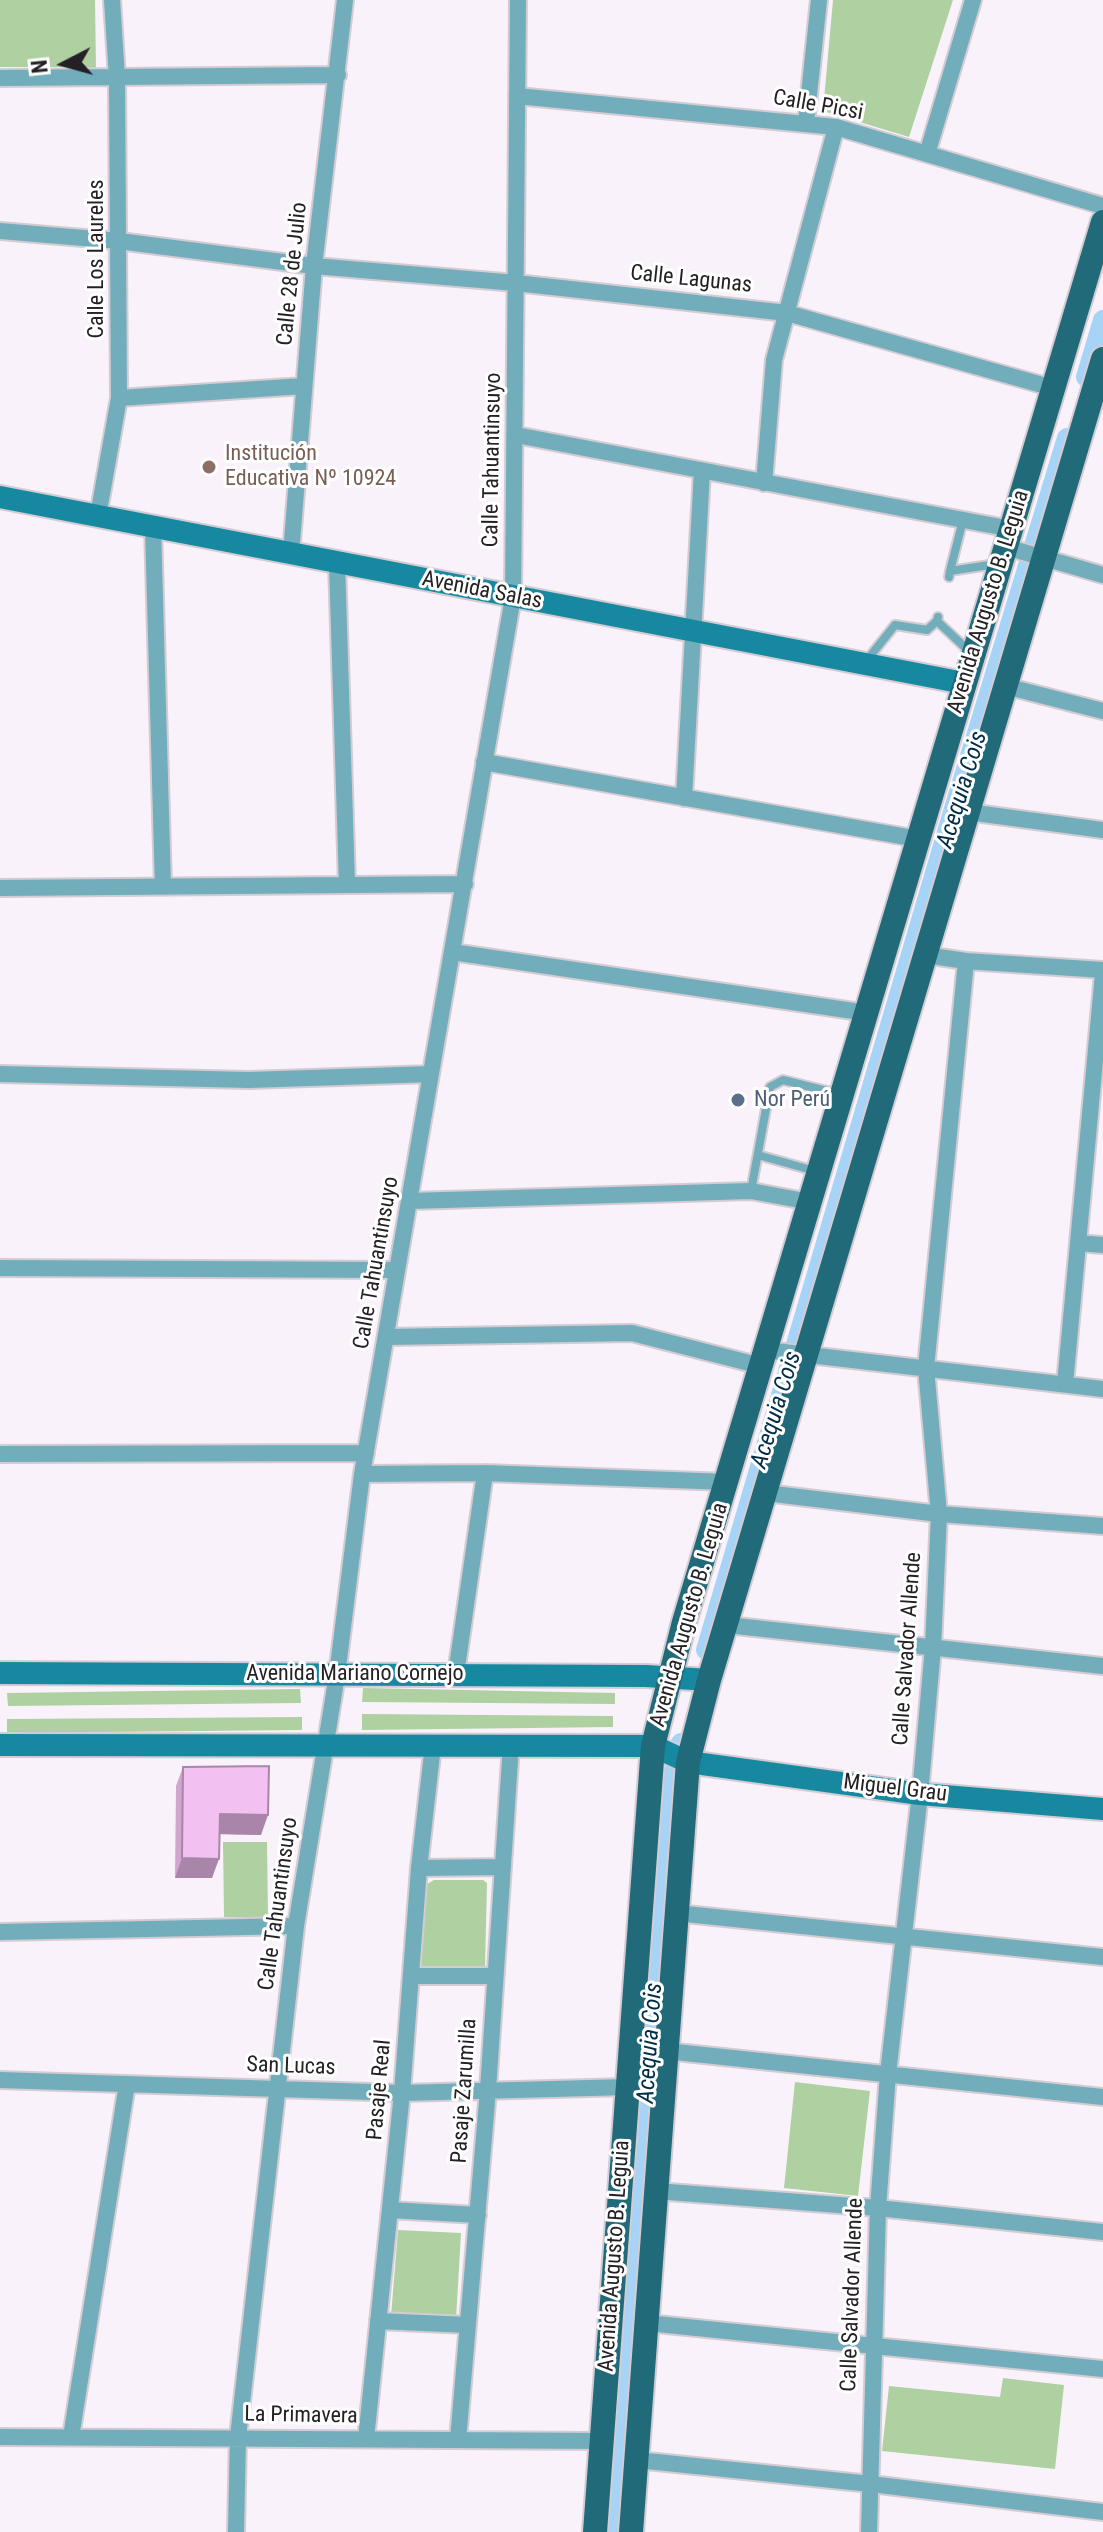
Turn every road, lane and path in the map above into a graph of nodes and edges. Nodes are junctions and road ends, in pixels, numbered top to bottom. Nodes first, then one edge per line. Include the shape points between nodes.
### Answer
1 (112, 0) edge
2 (345, 0) edge
3 (518, 0) edge
4 (819, 0) edge
5 (973, 0) edge
6 (338, 75) junction
7 (0, 78) edge
8 (117, 78) junction
9 (517, 96) junction
10 (806, 123) junction
11 (836, 127) junction
12 (927, 154) junction
13 (1103, 206) edge
14 (1103, 222) edge
15 (0, 231) edge
16 (119, 241) junction
17 (314, 266) junction
18 (516, 283) junction
19 (787, 313) junction
20 (1103, 359) edge
21 (304, 386) junction
22 (1053, 388) junction
23 (119, 398) junction
24 (516, 435) junction
25 (702, 471) junction
26 (764, 483) junction
27 (0, 497) edge
28 (98, 516) junction
29 (963, 520) junction
30 (153, 527) junction
31 (1006, 547) junction
32 (291, 554) junction
33 (1042, 556) junction
34 (337, 563) junction
35 (1103, 575) edge
36 (513, 597) junction
37 (693, 632) junction
38 (973, 655) junction
39 (864, 664) junction
40 (964, 683) junction
41 (1005, 686) junction
42 (1103, 711) edge
43 (484, 762) junction
44 (684, 798) junction
45 (968, 812) junction
46 (1103, 830) edge
47 (918, 839) junction
48 (465, 884) junction
49 (347, 885) junction
50 (163, 887) junction
51 (0, 888) edge
52 (452, 952) junction
53 (925, 955) junction
54 (966, 961) junction
55 (1103, 972) edge
56 (867, 1013) junction
57 (0, 1074) edge
58 (431, 1074) junction
59 (842, 1095) junction
60 (1097, 1109) edge
61 (758, 1155) junction
62 (819, 1172) junction
63 (751, 1191) junction
64 (410, 1201) junction
65 (810, 1202) junction
66 (1078, 1243) junction
67 (1103, 1245) edge
68 (0, 1268) edge
69 (397, 1270) junction
70 (386, 1337) junction
71 (765, 1356) junction
72 (806, 1356) junction
73 (926, 1368) junction
74 (1065, 1384) junction
75 (1103, 1389) edge
76 (366, 1453) junction
77 (0, 1454) edge
78 (485, 1473) junction
79 (362, 1474) junction
80 (727, 1482) junction
81 (766, 1493) junction
82 (939, 1514) junction
83 (1103, 1526) edge
84 (727, 1625) junction
85 (933, 1647) junction
86 (1103, 1666) edge
87 (0, 1673) edge
88 (456, 1674) junction
89 (337, 1675) junction
90 (670, 1676) junction
91 (708, 1680) junction
92 (0, 1745) edge
93 (325, 1745) junction
94 (433, 1745) junction
95 (511, 1745) junction
96 (654, 1747) junction
97 (687, 1762) junction
98 (920, 1794) junction
99 (1103, 1809) edge
100 (501, 1867) junction
101 (419, 1868) junction
102 (676, 1913) junction
103 (296, 1926) junction
104 (0, 1932) edge
105 (903, 1938) junction
106 (1103, 1957) edge
107 (411, 1976) junction
108 (495, 1976) junction
109 (666, 2051) junction
110 (888, 2074) junction
111 (0, 2080) edge
112 (127, 2084) junction
113 (628, 2087) junction
114 (277, 2088) junction
115 (488, 2090) junction
116 (402, 2093) junction
117 (1103, 2097) edge
118 (656, 2191) junction
119 (878, 2208) junction
120 (390, 2210) junction
121 (478, 2215) junction
122 (1103, 2232) edge
123 (378, 2321) junction
124 (647, 2323) junction
125 (468, 2325) junction
126 (872, 2345) junction
127 (1103, 2369) edge
128 (0, 2437) edge
129 (71, 2437) junction
130 (238, 2437) junction
131 (366, 2439) junction
132 (458, 2440) junction
133 (602, 2441) junction
134 (637, 2460) junction
135 (871, 2484) junction
136 (1103, 2512) edge
137 (236, 2532) edge
138 (595, 2532) edge
139 (631, 2532) edge
140 (869, 2532) edge

1 - 8 street, Calle Los Laureles
2 - 6 street, Calle 28 de Julio
3 - 9 street, Calle Tahuantinsuyo
4 - 10 street
5 - 12 street
6 - 8 street
6 - 17 street, Calle 28 de Julio
7 - 8 street
8 - 16 street, Calle Los Laureles
9 - 10 street, Calle Picsi
9 - 18 street, Calle Tahuantinsuyo
10 - 11 street, Calle Picsi
11 - 12 street, Calle Picsi
11 - 19 street
12 - 13 street, Calle Picsi
14 - 22 main road, Avenida Augusto B. Leguia
15 - 16 street, Calle Lagunas
16 - 17 street, Calle Lagunas
16 - 23 street, Calle Los Laureles
17 - 18 street, Calle Lagunas
17 - 21 street, Calle 28 de Julio
18 - 19 street, Calle Lagunas
18 - 24 street, Calle Tahuantinsuyo
19 - 22 street, Calle Lagunas
19 - 26 street via 774,360
20 - 33 main road, Avenida Augusto B. Leguia
21 - 23 street
21 - 32 street, Calle 28 de Julio
22 - 31 main road, Avenida Augusto B. Leguia
23 - 28 street, Calle Los Laureles
24 - 25 street
24 - 36 street, Calle Tahuantinsuyo
25 - 26 street
25 - 37 street
26 - 29 street
27 - 28 street, Avenida Salas
28 - 30 street, Avenida Salas
29 - 31 street
29 - 31 lane via 949,574
30 - 32 street, Avenida Salas
30 - 50 street
31 - 33 street
31 - 38 main road, Avenida Augusto B. Leguia
32 - 34 street, Avenida Salas
33 - 35 street
33 - 41 main road, Avenida Augusto B. Leguia
34 - 36 street, Avenida Salas
34 - 49 street
36 - 37 street, Avenida Salas
36 - 43 street, Calle Tahuantinsuyo
37 - 39 street, Avenida Salas
37 - 44 street
38 - 39 lane via 938,618 927,630 895,625
38 - 40 main road, Avenida Augusto B. Leguia
39 - 40 street, Avenida Salas
40 - 47 main road, Avenida Augusto B. Leguia
41 - 42 street
41 - 45 main road, Avenida Augusto B. Leguia
43 - 44 street
43 - 48 street, Calle Tahuantinsuyo
44 - 47 street
45 - 46 street
45 - 53 main road, Avenida Augusto B. Leguia
47 - 56 main road, Avenida Augusto B. Leguia
48 - 49 street
48 - 52 street, Calle Tahuantinsuyo
49 - 50 street
50 - 51 street
52 - 56 street
52 - 58 street, Calle Tahuantinsuyo
53 - 54 street
53 - 72 main road, Avenida Augusto B. Leguia
54 - 55 street
54 - 73 street, Calle Salvador Allende
55 - 60 street
56 - 59 main road, Avenida Augusto B. Leguia
57 - 58 street via 249,1080
58 - 64 street, Calle Tahuantinsuyo
59 - 61 lane via 776,1082 770,1087
59 - 62 main road, Avenida Augusto B. Leguia
60 - 66 street
61 - 62 lane
61 - 63 lane
62 - 65 main road, Avenida Augusto B. Leguia
63 - 64 street
63 - 65 street
64 - 69 street, Calle Tahuantinsuyo
65 - 71 main road, Avenida Augusto B. Leguia
66 - 67 street
66 - 74 street
68 - 69 street
69 - 70 street, Calle Tahuantinsuyo
70 - 71 street via 632,1333
70 - 76 street, Calle Tahuantinsuyo
71 - 72 street
71 - 80 main road, Avenida Augusto B. Leguia
72 - 73 street
72 - 81 main road, Avenida Augusto B. Leguia
73 - 74 street
73 - 82 street, Calle Salvador Allende
74 - 75 street
76 - 77 street
76 - 79 street, Calle Tahuantinsuyo
78 - 79 street
78 - 80 street
78 - 88 street
79 - 89 street, Calle Tahuantinsuyo
80 - 90 main road, Avenida Augusto B. Leguia
81 - 82 street
81 - 84 main road, Avenida Augusto B. Leguia
82 - 83 street
82 - 85 street, Calle Salvador Allende
84 - 85 street
84 - 91 main road, Avenida Augusto B. Leguia
85 - 86 street
85 - 98 street, Calle Salvador Allende
87 - 89 street, Avenida Mariano Cornejo
88 - 89 street, Avenida Mariano Cornejo
88 - 90 street, Avenida Mariano Cornejo
89 - 93 street, Calle Tahuantinsuyo
90 - 91 street, Avenida Mariano Cornejo
90 - 96 main road, Avenida Augusto B. Leguia
91 - 97 main road, Avenida Augusto B. Leguia
92 - 93 street
93 - 94 street
93 - 103 street, Calle Tahuantinsuyo
94 - 95 street
94 - 101 street, Pasaje Real
95 - 96 street
95 - 100 street, Pasaje Zarumilla
96 - 97 street
96 - 113 main road, Avenida Augusto B. Leguia
97 - 98 street, Miguel Grau
97 - 102 main road, Avenida Augusto B. Leguia
98 - 99 street, Miguel Grau
98 - 105 street, Calle Salvador Allende
100 - 101 street
100 - 108 street, Pasaje Zarumilla
101 - 107 street, Pasaje Real
102 - 105 street
102 - 109 main road, Avenida Augusto B. Leguia
103 - 104 street
103 - 114 street, Calle Tahuantinsuyo
105 - 106 street
105 - 110 street, Calle Salvador Allende
107 - 108 street
107 - 116 street, Pasaje Real
108 - 115 street, Pasaje Zarumilla
109 - 110 street
109 - 118 main road, Avenida Augusto B. Leguia
110 - 117 street
110 - 119 street, Calle Salvador Allende
111 - 112 street, San Lucas
112 - 114 street, San Lucas
112 - 129 street
113 - 115 street, San Lucas
113 - 133 main road, Avenida Augusto B. Leguia
114 - 116 street, San Lucas
114 - 130 street, Calle Tahuantinsuyo
115 - 116 street, San Lucas
115 - 121 street, Pasaje Zarumilla
116 - 120 street, Pasaje Real
118 - 119 street
118 - 124 main road, Avenida Augusto B. Leguia
119 - 122 street
119 - 126 street, Calle Salvador Allende
120 - 121 street
120 - 123 street, Pasaje Real
121 - 125 street, Pasaje Zarumilla
123 - 125 street
123 - 131 street, Pasaje Real
124 - 126 street
124 - 134 main road, Avenida Augusto B. Leguia
125 - 132 street, Pasaje Zarumilla
126 - 127 street
126 - 135 street, Calle Salvador Allende
128 - 129 street, La Primavera
129 - 130 street, La Primavera
130 - 131 street, La Primavera
130 - 137 street, Calle Tahuantinsuyo
131 - 132 street, La Primavera
132 - 133 street, La Primavera
133 - 138 main road, Avenida Augusto B. Leguia
134 - 135 street
134 - 139 main road, Avenida Augusto B. Leguia
135 - 136 street
135 - 140 street, Calle Salvador Allende

